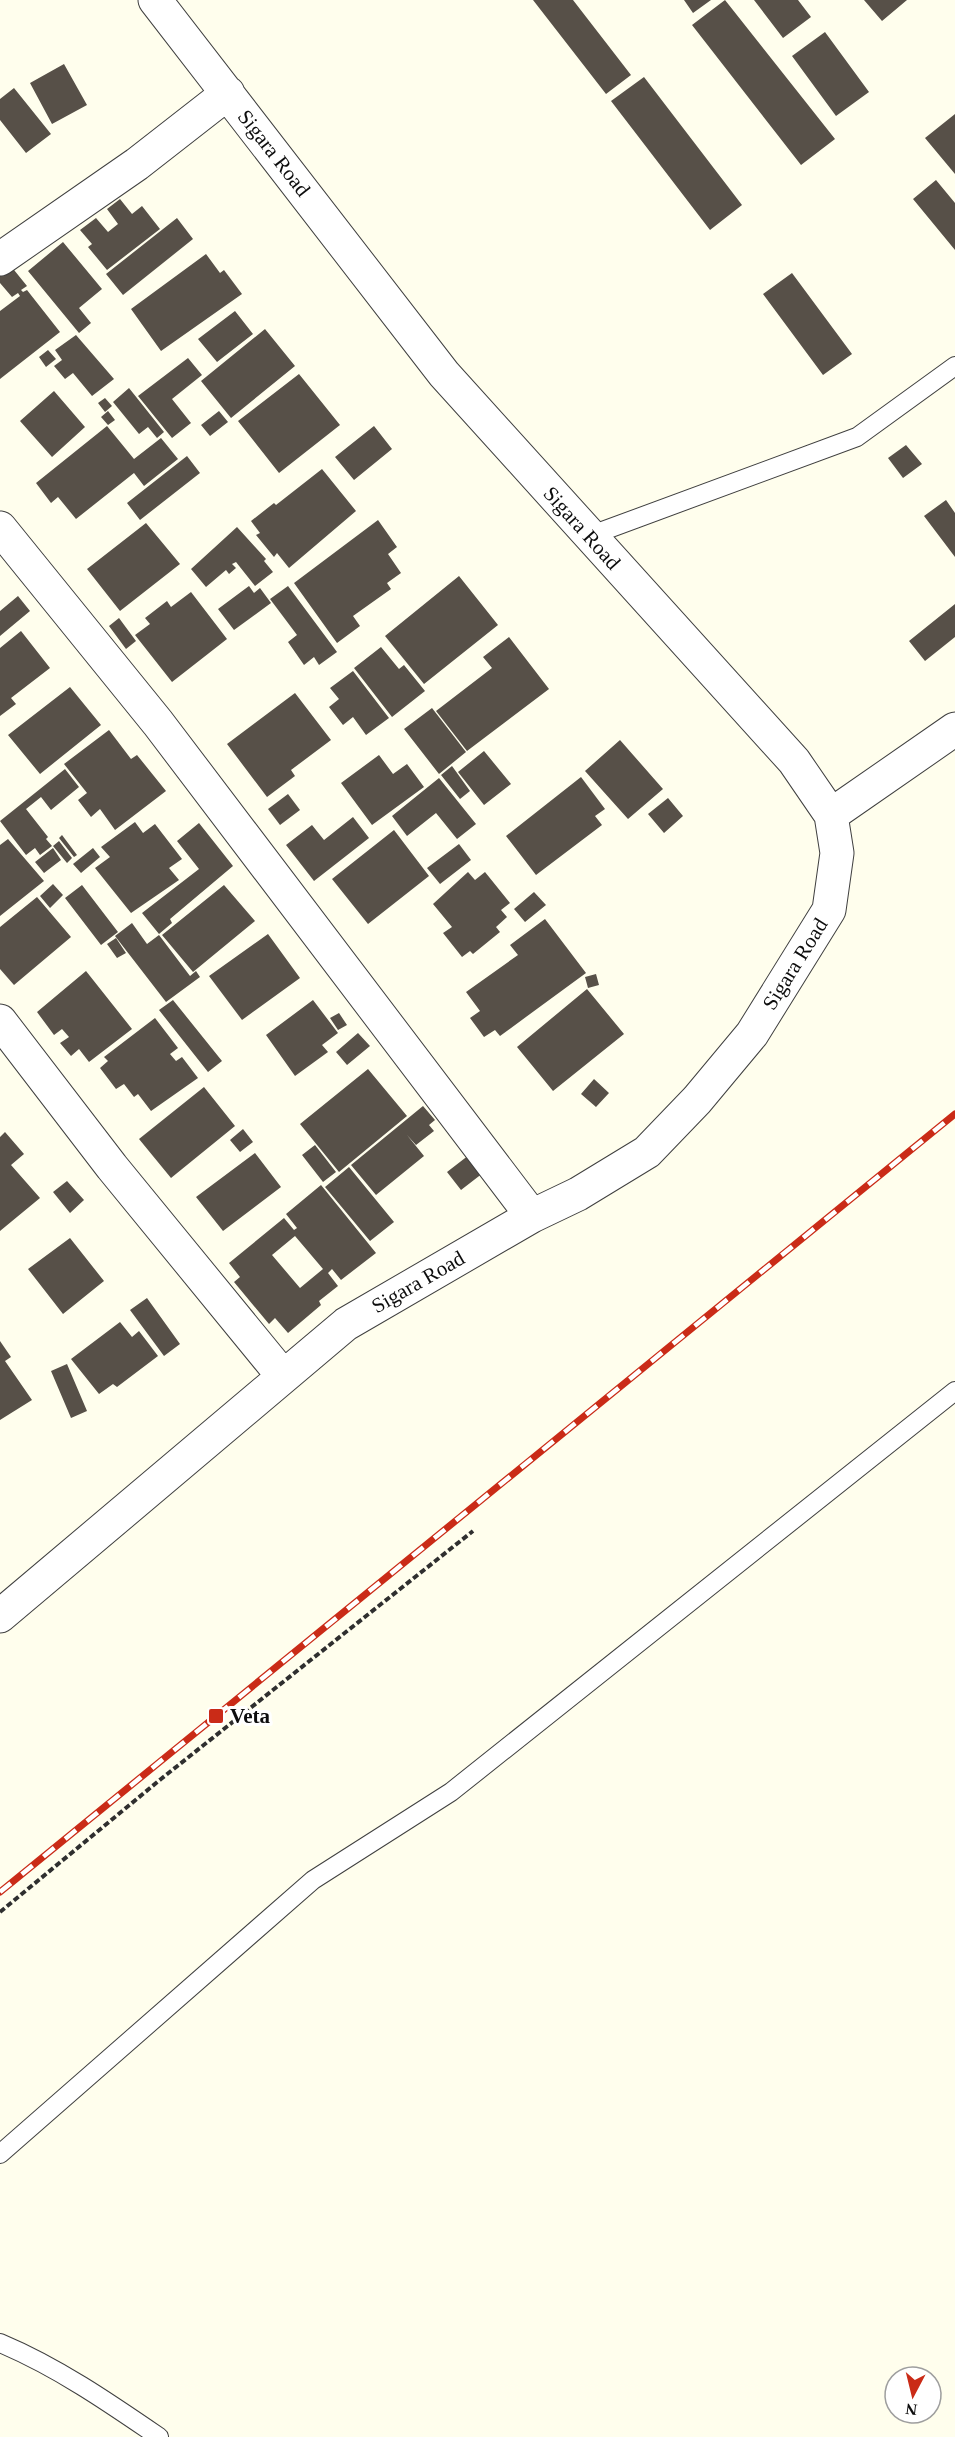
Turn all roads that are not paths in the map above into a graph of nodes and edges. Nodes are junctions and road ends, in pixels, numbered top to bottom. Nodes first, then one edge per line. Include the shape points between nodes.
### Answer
1 (155, 0) edge
2 (228, 93) junction
3 (0, 259) edge
4 (955, 366) edge
5 (0, 528) edge
6 (589, 536) junction
7 (955, 729) edge
8 (831, 815) junction
9 (0, 1021) edge
10 (532, 1216) junction
11 (284, 1377) junction
12 (955, 1391) edge
13 (0, 1616) edge
14 (0, 2154) edge
15 (0, 2343) edge
16 (159, 2437) edge

1 - 2 street, Sigara Road
2 - 3 street via 136,164
2 - 6 street, Sigara Road via 444,374
4 - 6 lane via 857,437
5 - 10 street via 158,723
6 - 8 street, Sigara Road via 794,760
7 - 8 street
8 - 10 street, Sigara Road via 837,853 829,910 752,1034 647,1152 578,1194
9 - 11 street via 112,1167
10 - 11 street, Sigara Road via 346,1324
11 - 13 street, Sigara Road
12 - 14 lane via 451,1792 313,1880
15 - 16 lane via 32,2356

